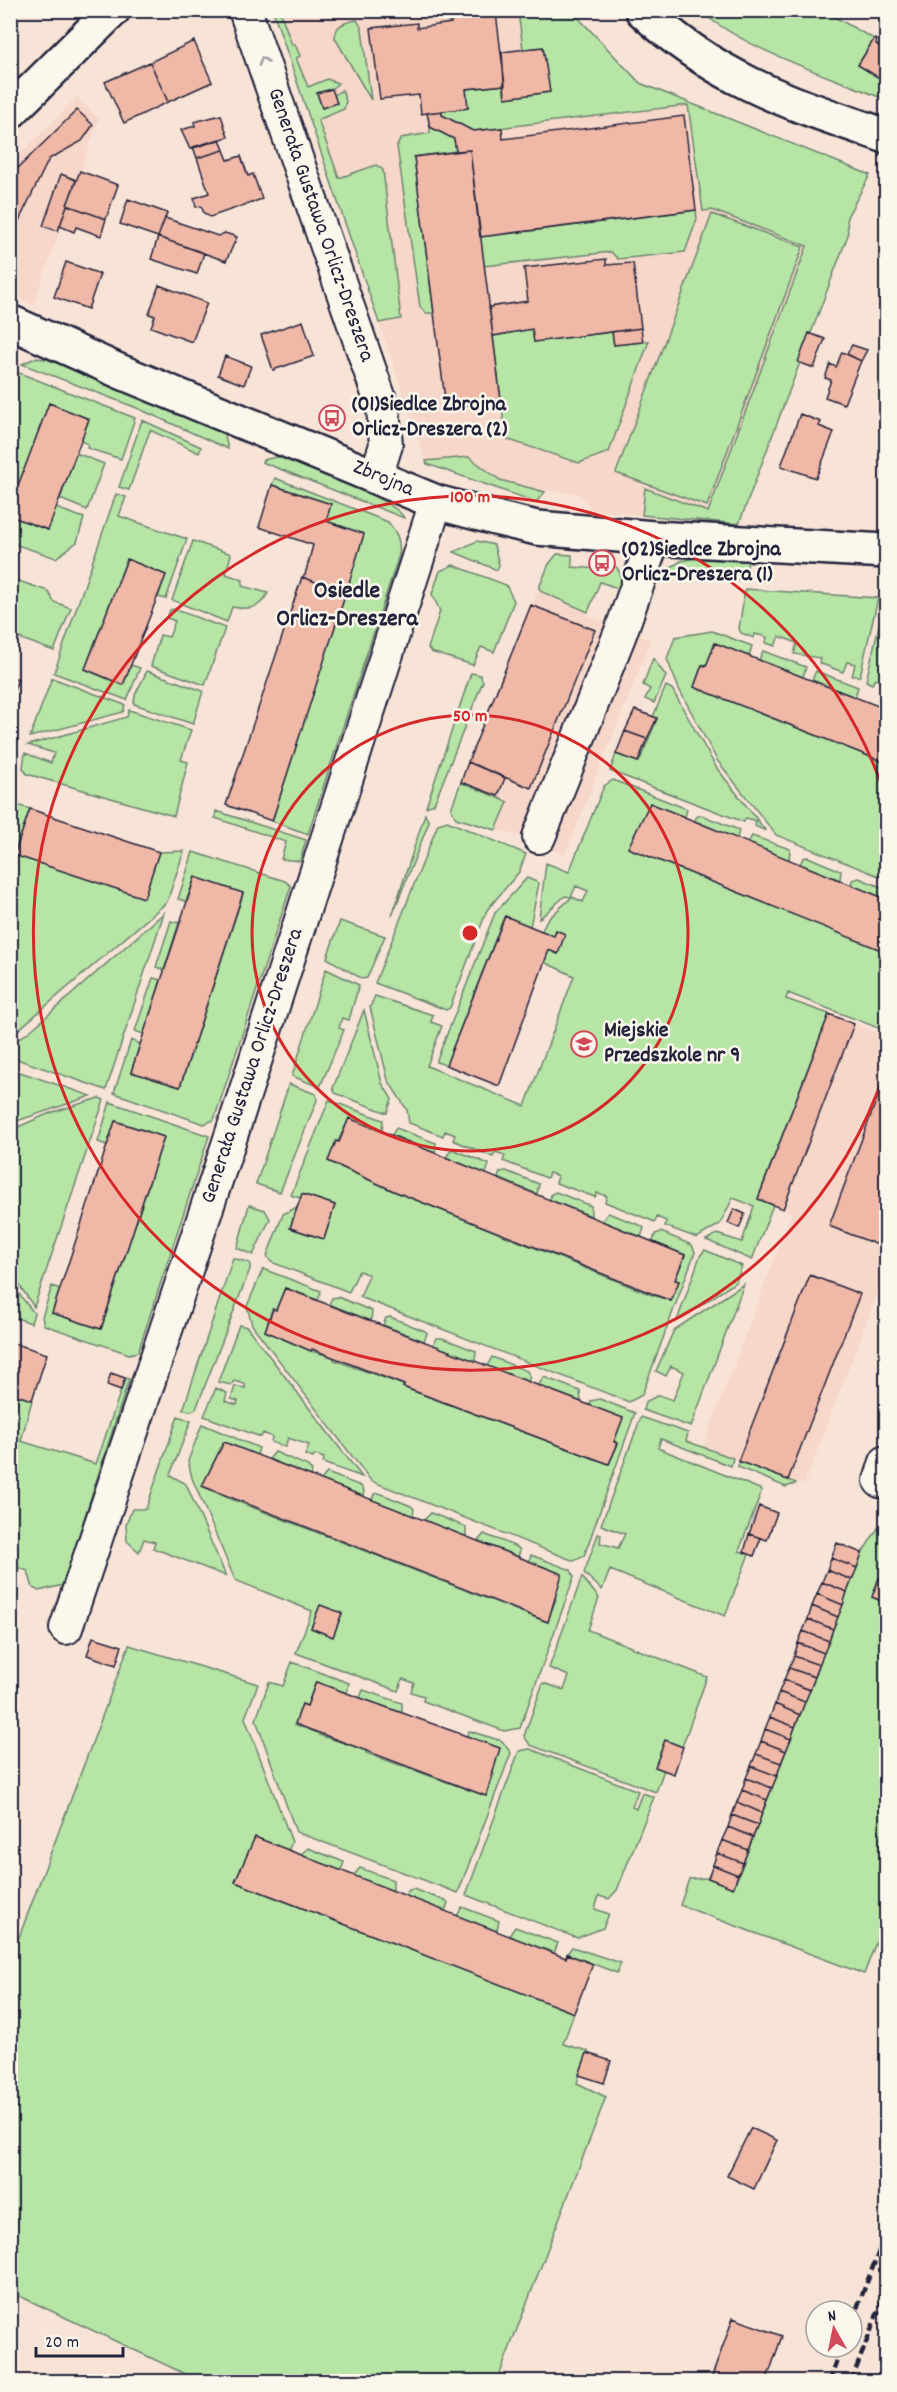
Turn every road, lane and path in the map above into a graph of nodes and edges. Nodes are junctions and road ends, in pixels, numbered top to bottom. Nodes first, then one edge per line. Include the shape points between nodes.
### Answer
1 (113, 10) edge
2 (245, 10) edge
3 (642, 10) edge
4 (10, 112) edge
5 (886, 136) edge
6 (11, 323) edge
7 (376, 476) junction
8 (436, 502) junction
9 (654, 538) junction
10 (886, 551) edge
11 (539, 837) dead end
12 (66, 1628) dead end

1 - 4 street
7 -> 2 street, Generała Gustawa Orlicz-Dreszera via 386,445 383,408
3 - 5 street via 670,36 735,78 774,97
6 - 7 street, Zbrojna
7 - 8 street, Zbrojna
8 - 9 street, Zbrojna via 537,528
8 - 12 street, Generała Gustawa Orlicz-Dreszera via 232,1133
9 - 10 street, Zbrojna
9 - 11 street

